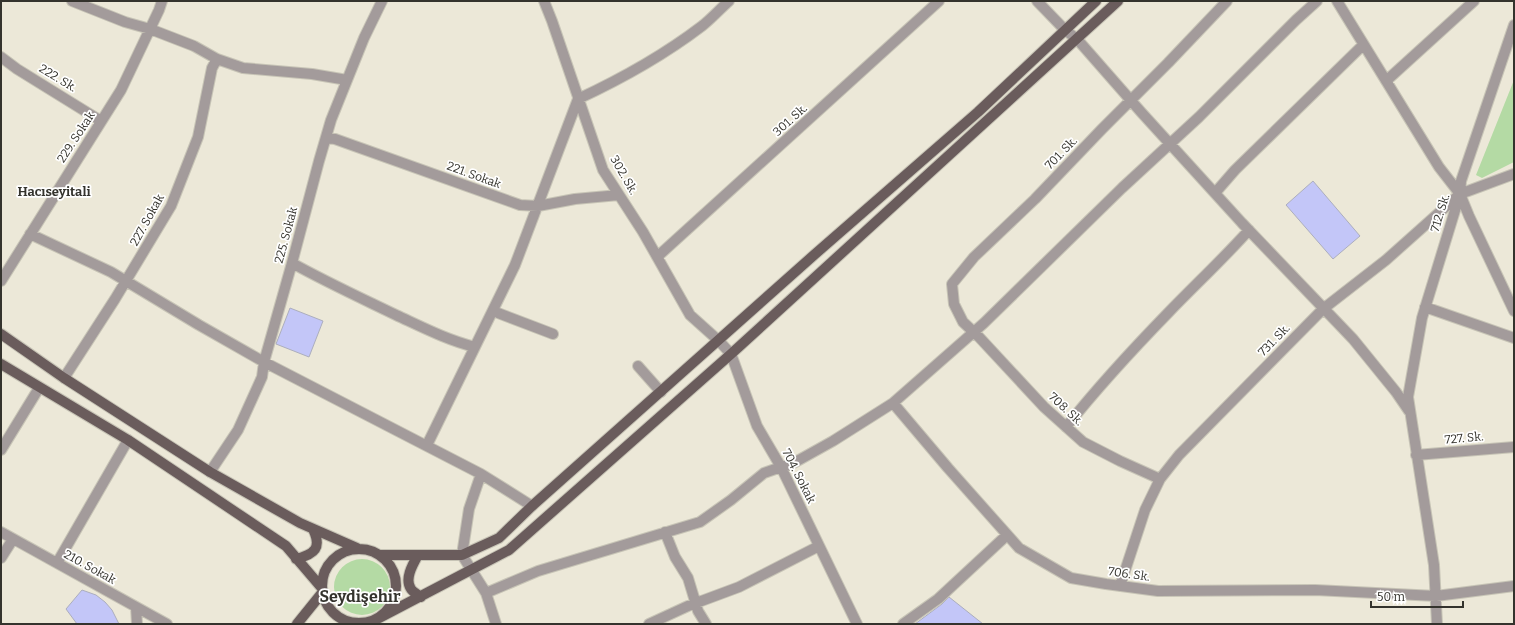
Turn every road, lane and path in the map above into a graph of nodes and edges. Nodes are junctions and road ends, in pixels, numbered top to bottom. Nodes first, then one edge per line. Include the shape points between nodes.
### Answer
1 (72, 1) edge
2 (162, 1) edge
3 (382, 1) edge
4 (544, 1) edge
5 (729, 1) edge
6 (940, 1) edge
7 (1037, 1) edge
8 (1096, 1) edge
9 (1118, 1) edge
10 (1227, 1) edge
11 (1317, 1) edge
12 (1337, 1) edge
13 (1474, 1) edge
14 (1514, 25) edge
15 (150, 29) junction
16 (1065, 30) junction
17 (1077, 39) junction
18 (1364, 45) junction
19 (1, 57) edge
20 (217, 59) junction
21 (347, 80) junction
22 (1386, 81) junction
23 (578, 99) junction
24 (1131, 101) junction
25 (101, 121) junction
26 (326, 138) junction
27 (1170, 143) junction
28 (1514, 174) edge
29 (1215, 193) junction
30 (1460, 194) junction
31 (619, 195) junction
32 (538, 206) junction
33 (1249, 230) junction
34 (30, 234) junction
35 (658, 257) junction
36 (292, 263) junction
37 (1, 281) edge
38 (126, 281) junction
39 (1425, 307) junction
40 (1323, 308) junction
41 (1514, 311) edge
42 (498, 313) junction
43 (973, 333) junction
44 (1, 334) edge
45 (553, 334) dead end
46 (1514, 338) edge
47 (719, 341) junction
48 (475, 347) junction
49 (731, 354) junction
50 (264, 362) junction
51 (1, 364) edge
52 (638, 366) dead end
53 (64, 378) junction
54 (39, 388) junction
55 (661, 392) junction
56 (893, 403) junction
57 (1410, 412) junction
58 (1066, 427) junction
59 (128, 440) junction
60 (429, 446) junction
61 (1514, 447) edge
62 (1, 450) edge
63 (1416, 455) junction
64 (781, 467) junction
65 (210, 472) junction
66 (481, 474) junction
67 (1160, 479) junction
68 (532, 506) junction
69 (314, 529) junction
70 (1, 532) edge
71 (665, 532) junction
72 (1007, 535) junction
73 (13, 539) junction
74 (819, 546) junction
75 (357, 548) junction
76 (381, 555) junction
77 (418, 555) junction
78 (462, 555) junction
79 (1, 558) edge
80 (296, 559) junction
81 (57, 563) junction
82 (471, 571) junction
83 (1120, 586) junction
84 (1514, 586) edge
85 (321, 590) junction
86 (486, 593) junction
87 (1436, 596) junction
88 (421, 597) junction
89 (696, 603) junction
90 (136, 607) junction
91 (379, 618) junction
92 (366, 623) edge
93 (138, 624) edge
94 (167, 624) edge
95 (297, 624) edge
96 (496, 624) edge
97 (649, 624) edge
98 (706, 624) edge
99 (858, 624) edge
100 (903, 624) edge
101 (1437, 624) edge

1 - 15 street
2 - 15 street, 229. Sokak
3 - 21 street, 225. Sokak
4 - 23 street, 302. Sk.
5 - 23 street via 703,25 673,46
6 - 35 street, 301. Sk.
7 - 16 street
8 - 16 main road
9 - 17 main road
10 - 24 street, 701. Sk.
11 - 27 street
12 - 18 street
13 - 22 street
14 - 30 street, 712. Sk. via 1461,181
15 - 20 street via 194,46
15 - 25 street, 229. Sokak via 121,90
16 - 17 street
16 - 47 main road via 978,112
17 - 24 street
17 - 49 main road
18 - 22 street
18 - 29 street via 1235,170
19 - 25 street, 222. Sk.
20 - 21 street via 243,68
20 - 38 street, 227. Sokak via 212,68 198,138 171,206
21 - 26 street, 225. Sokak
22 - 30 street via 1439,167
23 - 31 street, 302. Sk. via 603,170
23 - 32 street
24 - 27 street
24 - 43 street, 701. Sk. via 1035,199 974,256 952,284 954,304 963,322
25 - 34 street, 229. Sokak
26 - 32 street, 221. Sokak via 520,205
26 - 36 street, 225. Sokak
27 - 29 street
27 - 43 street
28 - 30 street, 731. Sk.
29 - 33 street
30 - 39 street, 712. Sk.
30 - 40 street, 731. Sk. via 1386,260
30 - 41 street
31 - 32 street, 221. Sokak
31 - 35 street, 302. Sk.
32 - 42 street via 539,217 532,239
32 - 48 street via 515,265
33 - 40 street
33 - 58 street via 1167,314
34 - 37 street, 229. Sokak
34 - 38 street
35 - 47 street, 302. Sk. via 690,315
36 - 48 street via 326,282 428,330
36 - 50 street, 225. Sokak
38 - 50 street
38 - 53 street, 227. Sokak
39 - 46 street
39 - 57 street, 712. Sk. via 1408,397
40 - 57 street via 1353,339
40 - 67 street, 731. Sk. via 1179,455
42 - 45 street
42 - 60 street
43 - 56 street
43 - 58 street, 708. Sk.
44 - 53 main road
47 - 49 street, 704. Sokak
47 - 55 main road
48 - 60 street
49 - 64 street, 704. Sokak via 757,426
49 - 82 main road via 510,550
50 - 60 street
50 - 65 street, 225. Sokak via 262,377 238,430
51 - 54 main road
52 - 55 street
53 - 65 main road
54 - 59 main road
54 - 62 street
55 - 68 main road
56 - 64 street via 833,441 790,465
56 - 72 street, 706. Sk.
57 - 63 street, 712. Sk.
58 - 67 street, 708. Sk. via 1082,442
59 - 80 main road via 286,546
59 - 81 street
60 - 66 street
61 - 63 street, 727. Sk.
63 - 87 street, 712. Sk. via 1434,565
64 - 71 street via 764,473 700,522
64 - 74 street, 704. Sokak
65 - 69 main road
66 - 68 street
66 - 78 street via 469,508
67 - 83 street, 731. Sk. via 1145,510
68 - 78 main road via 499,538
69 - 75 main road
69 - 80 main road via 318,540 316,549 307,556
70 - 73 street, 210. Sokak
71 - 86 street via 538,571
71 - 89 street via 675,557 688,578
72 - 83 street, 706. Sk. via 1018,548 1071,578
72 - 100 street via 938,599
73 - 79 street
73 - 81 street, 210. Sokak
74 - 89 street via 739,587
74 - 99 street, 704. Sokak
75 - 76 main road
75 - 85 main road via 335,556 323,575
76 - 77 main road
76 - 91 main road via 395,575 396,587 394,599 388,610
77 - 78 main road
77 - 88 main road via 411,567 408,584 411,590
78 - 82 street
80 - 85 main road
81 - 90 street, 210. Sokak
82 - 86 street
82 - 88 main road
83 - 87 street, 706. Sk. via 1158,591 1315,590
84 - 87 street, 706. Sk.
85 - 92 main road via 326,605 334,614 344,621
85 - 95 main road
86 - 96 street
87 - 101 street, 712. Sk.
88 - 91 main road
89 - 97 street
89 - 98 street
90 - 93 street
90 - 94 street, 210. Sokak
91 - 92 main road

